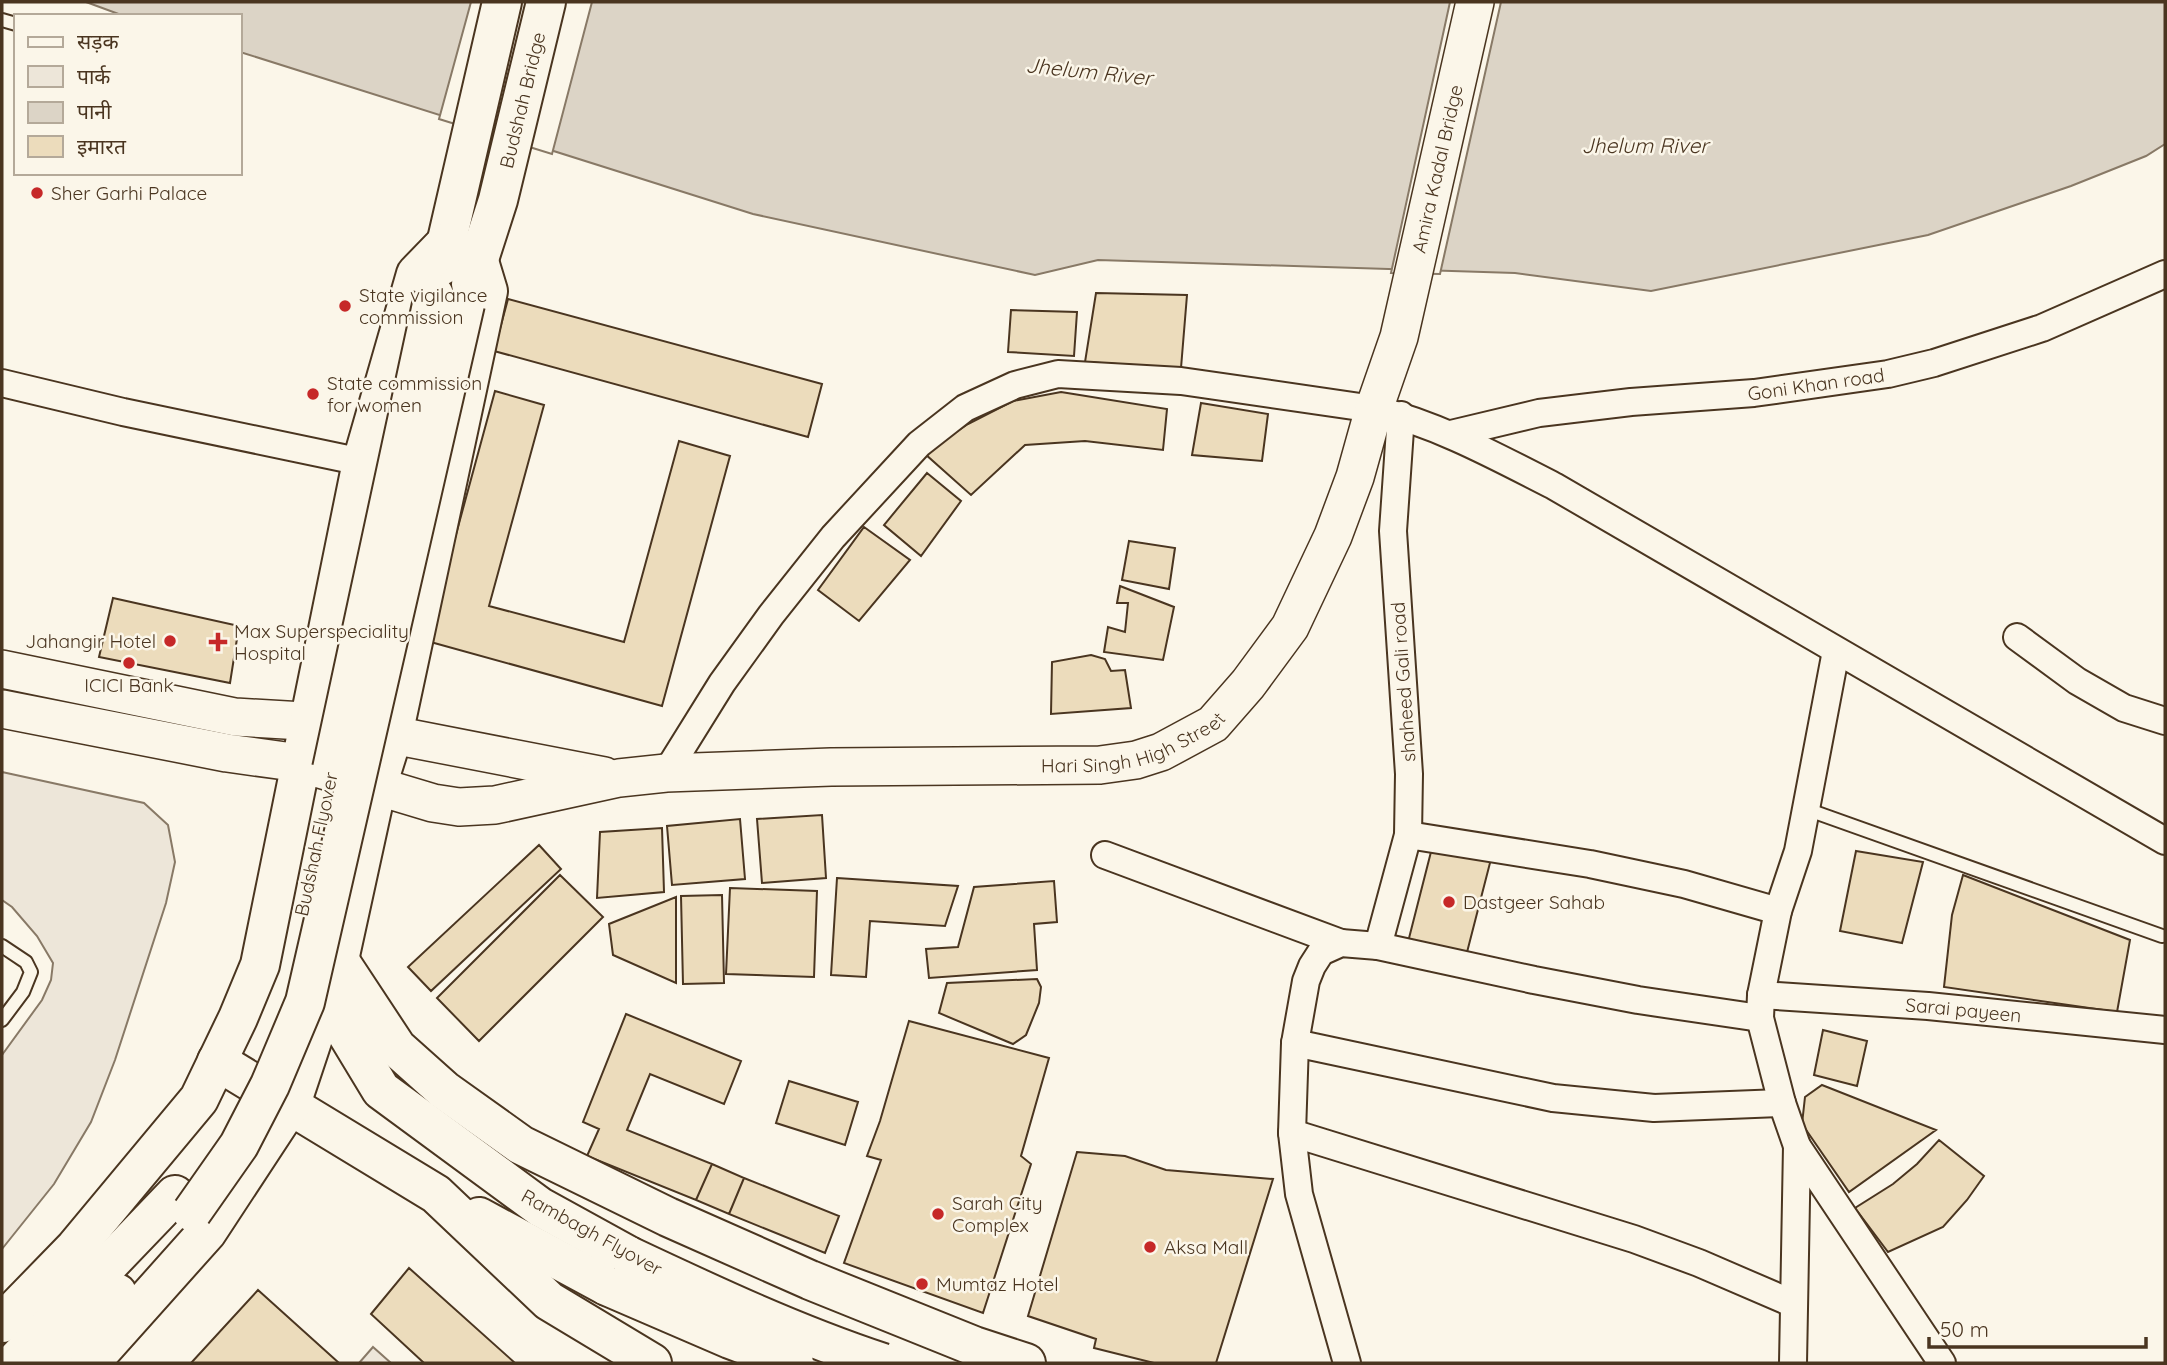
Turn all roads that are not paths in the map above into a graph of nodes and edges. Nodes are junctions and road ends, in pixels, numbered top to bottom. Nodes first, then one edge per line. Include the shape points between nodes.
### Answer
1 (502, 2) edge
2 (546, 2) edge
3 (1475, 2) edge
4 (463, 250) junction
5 (2165, 274) edge
6 (450, 300) junction
7 (1399, 337) joint
8 (2, 383) edge
9 (1388, 412) junction
10 (1451, 434) junction
11 (362, 463) junction
12 (2017, 637) dead end
13 (1836, 650) junction
14 (2, 669) edge
15 (2, 709) edge
16 (309, 721) junction
17 (2165, 721) edge
18 (393, 735) junction
19 (300, 763) junction
20 (666, 773) junction
21 (619, 778) junction
22 (377, 786) junction
23 (1806, 809) junction
24 (1408, 835) junction
25 (2165, 841) edge
26 (1105, 855) dead end
27 (1778, 911) junction
28 (2162, 936) dead end
29 (1341, 943) junction
30 (2, 946) edge
31 (1378, 946) junction
32 (339, 960) junction
33 (326, 999) junction
34 (1760, 1007) junction
35 (2, 1021) edge
36 (2165, 1030) edge
37 (1295, 1043) junction
38 (217, 1060) junction
39 (1782, 1102) junction
40 (291, 1104) junction
41 (1292, 1133) junction
42 (520, 1145) junction
43 (1797, 1146) junction
44 (436, 1194) junction
45 (674, 1277) junction
46 (1794, 1304) junction
47 (2, 1323) edge
48 (14, 1363) edge
49 (52, 1363) edge
50 (90, 1363) edge
51 (652, 1363) edge
52 (794, 1363) edge
53 (883, 1363) edge
54 (1026, 1363) edge
55 (1347, 1363) edge
56 (1793, 1363) edge
57 (1942, 1363) edge

1 - 4 main road via 458,186
2 - 4 main road, Budshah Bridge via 499,200
3 - 7 main road, Amira Kadal Bridge
4 - 6 main road, Budshah Flyover
4 - 11 main road via 416,274
4 - 18 main road via 488,291
5 - 10 street, Goni Khan road via 2042,328 1888,374 1754,393 1552,411
6 - 48 main road, Budshah Flyover, bridge via 360,632 284,999 218,1136 175,1195
6 - 49 main road, Budshah Flyover, bridge via 305,1002 270,1085 200,1201
7 - 9 main road, Hari Singh High Street
8 - 11 street
9 - 10 street
9 - 20 street via 1181,380 1058,374 1015,385 965,408 919,444 833,537 722,683
9 - 20 main road, Hari Singh High Street via 1290,627 1213,724 1161,752 1118,764 1077,766
9 - 24 street, shaheed Gali road via 1409,774
10 - 13 street via 1554,486
11 - 16 main road
12 - 17 street via 2112,702
13 - 23 street
13 - 25 street
14 - 16 main road via 235,717
15 - 19 main road
16 - 18 main road via 354,724
16 - 19 main road
18 - 21 main road
18 - 22 main road
19 - 22 main road
19 - 38 main road via 260,965
20 - 21 main road, Hari Singh High Street
21 - 22 main road via 495,805 459,807
22 - 32 main road
23 - 27 street
23 - 28 lane
24 - 27 street via 1590,864
24 - 31 street, shaheed Gali road
26 - 29 street, Sarai payeen
27 - 34 street
29 - 31 street, Sarai payeen
29 - 37 street via 1321,952 1312,966
30 - 35 lane via 26,962 31,972
31 - 34 street, Sarai payeen via 1573,988
32 - 33 main road
32 - 42 main road via 397,1048 444,1090
33 - 40 main road
33 - 45 main road, Rambagh Flyover, bridge via 381,1090 540,1208
34 - 36 street, Sarai payeen via 1928,1006
34 - 39 street
37 - 39 street via 1553,1098 1654,1108
37 - 41 street
38 - 40 main road
38 - 47 main road via 199,1098 75,1248
39 - 43 street
40 - 44 main road
40 - 50 main road via 207,1232
41 - 46 street via 1634,1239
41 - 55 street via 1299,1194
42 - 45 main road, bridge
42 - 54 main road via 810,1280
43 - 46 street
43 - 57 street
44 - 51 main road via 549,1301
44 - 52 main road, Rambagh Flyover, bridge via 607,1286
45 - 53 main road, Rambagh Flyover, bridge via 816,1340
46 - 56 street

